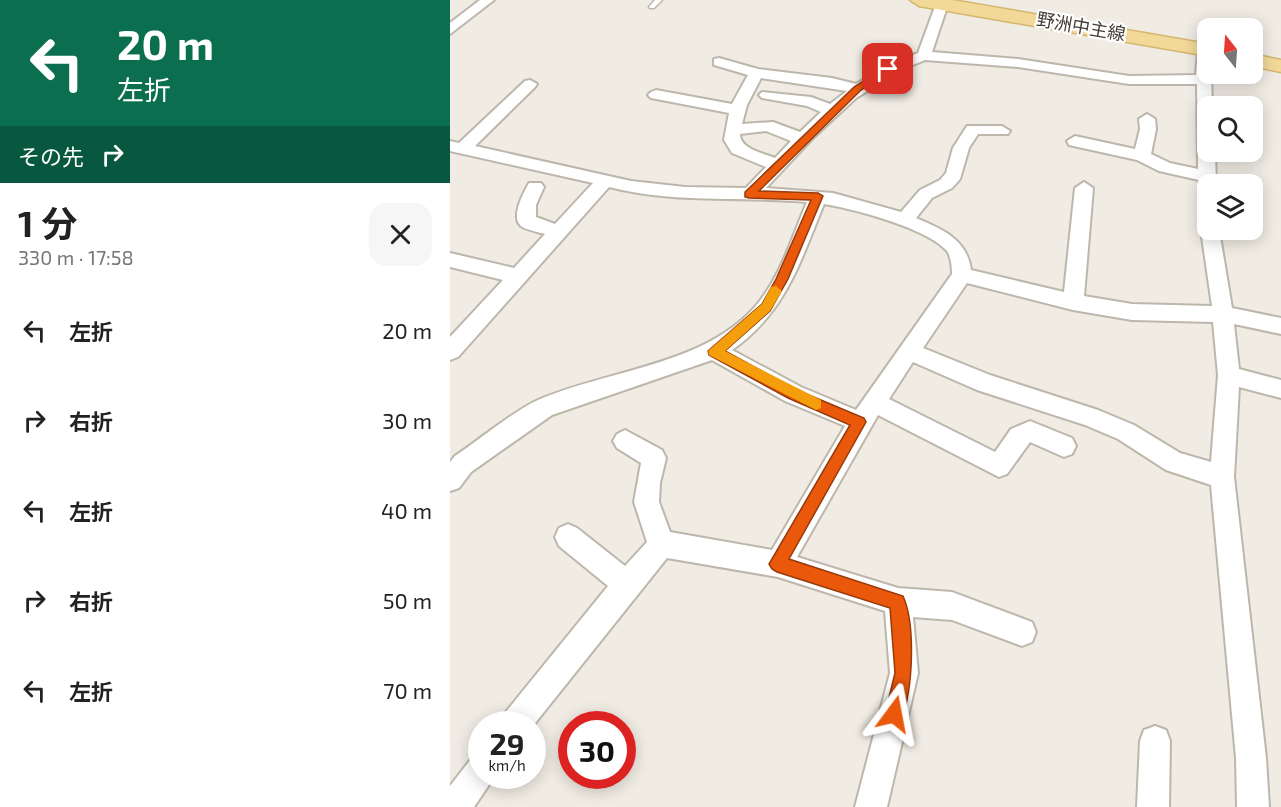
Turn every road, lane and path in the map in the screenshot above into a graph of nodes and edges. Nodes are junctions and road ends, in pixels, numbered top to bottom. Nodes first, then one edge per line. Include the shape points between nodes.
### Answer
1 (488, 0) edge
2 (659, 0) edge
3 (919, 0) edge
4 (942, 4) junction
5 (652, 8) dead end
6 (450, 30) edge
7 (1197, 48) edge
8 (924, 56) junction
9 (719, 62) dead end
10 (1263, 62) edge
11 (1281, 66) edge
12 (758, 73) junction
13 (1197, 79) edge
14 (812, 80) junction
15 (530, 84) dead end
16 (1204, 84) edge
17 (857, 89) junction
18 (656, 95) dead end
19 (767, 95) dead end
20 (799, 100) junction
21 (738, 110) junction
22 (833, 111) junction
23 (1147, 119) dead end
24 (732, 131) junction
25 (1002, 131) dead end
26 (803, 140) junction
27 (1074, 141) dead end
28 (456, 148) edge
29 (1142, 156) junction
30 (778, 165) junction
31 (1197, 174) edge
32 (1206, 174) edge
33 (605, 180) junction
34 (535, 187) dead end
35 (1084, 188) dead end
36 (749, 195) junction
37 (818, 196) junction
38 (903, 221) junction
39 (558, 232) junction
40 (1212, 240) edge
41 (450, 260) edge
42 (962, 275) junction
43 (518, 276) junction
44 (1073, 302) junction
45 (1223, 314) junction
46 (450, 321) edge
47 (1281, 326) edge
48 (472, 327) junction
49 (450, 351) edge
50 (714, 351) junction
51 (909, 351) junction
52 (1229, 375) junction
53 (1281, 389) edge
54 (874, 402) junction
55 (860, 422) junction
56 (625, 441) dead end
57 (1064, 446) dead end
58 (1222, 477) junction
59 (450, 480) edge
60 (568, 537) dead end
61 (662, 544) junction
62 (777, 564) junction
63 (627, 584) junction
64 (898, 602) junction
65 (1022, 632) dead end
66 (526, 711) edge
67 (1155, 741) dead end
68 (468, 788) edge
69 (454, 807) edge
70 (871, 807) edge
71 (1153, 807) edge
72 (1253, 807) edge

1 - 6 street
2 - 5 lane
3 - 4 main road, 野洲中主線
4 - 7 main road, 野洲中主線
4 - 8 street
8 - 13 street via 1018,63 1129,80
8 - 17 street via 899,63
9 - 12 street
10 - 11 main road
12 - 14 street
12 - 21 street via 744,92
14 - 17 street
14 - 20 street
15 - 28 street
16 - 32 street
17 - 22 street
18 - 21 street
19 - 20 street
20 - 22 street
21 - 24 street
22 - 26 street
23 - 29 street
24 - 26 street via 747,126 770,128
24 - 30 street via 732,141 738,149
25 - 38 street via 973,129 954,175 926,194
26 - 30 street
27 - 29 street
28 - 33 street
29 - 31 street via 1165,167
30 - 36 street
33 - 36 street via 628,188 670,193
33 - 39 street
34 - 39 street via 527,205 527,221
35 - 44 street
36 - 37 street
37 - 38 street via 853,203
37 - 50 street via 766,308
38 - 42 street via 952,246 960,258
39 - 43 street
40 - 45 street
41 - 43 street
42 - 44 street
42 - 51 street
43 - 48 street
44 - 45 street via 1132,312
45 - 47 street
45 - 52 street
46 - 48 street
48 - 49 street
50 - 55 street via 793,394
50 - 59 street via 544,408 463,464
51 - 54 street
51 - 58 street via 985,383 1090,417 1126,432 1174,462
52 - 53 street
52 - 58 street
54 - 55 street
54 - 57 street via 999,466 1019,436 1030,431
55 - 62 street
56 - 61 street via 654,458 644,505
58 - 72 street
60 - 63 street
61 - 62 street
61 - 63 street
62 - 64 street
63 - 66 street
64 - 65 street via 952,606
64 - 70 street via 904,673
67 - 71 street
68 - 69 street

